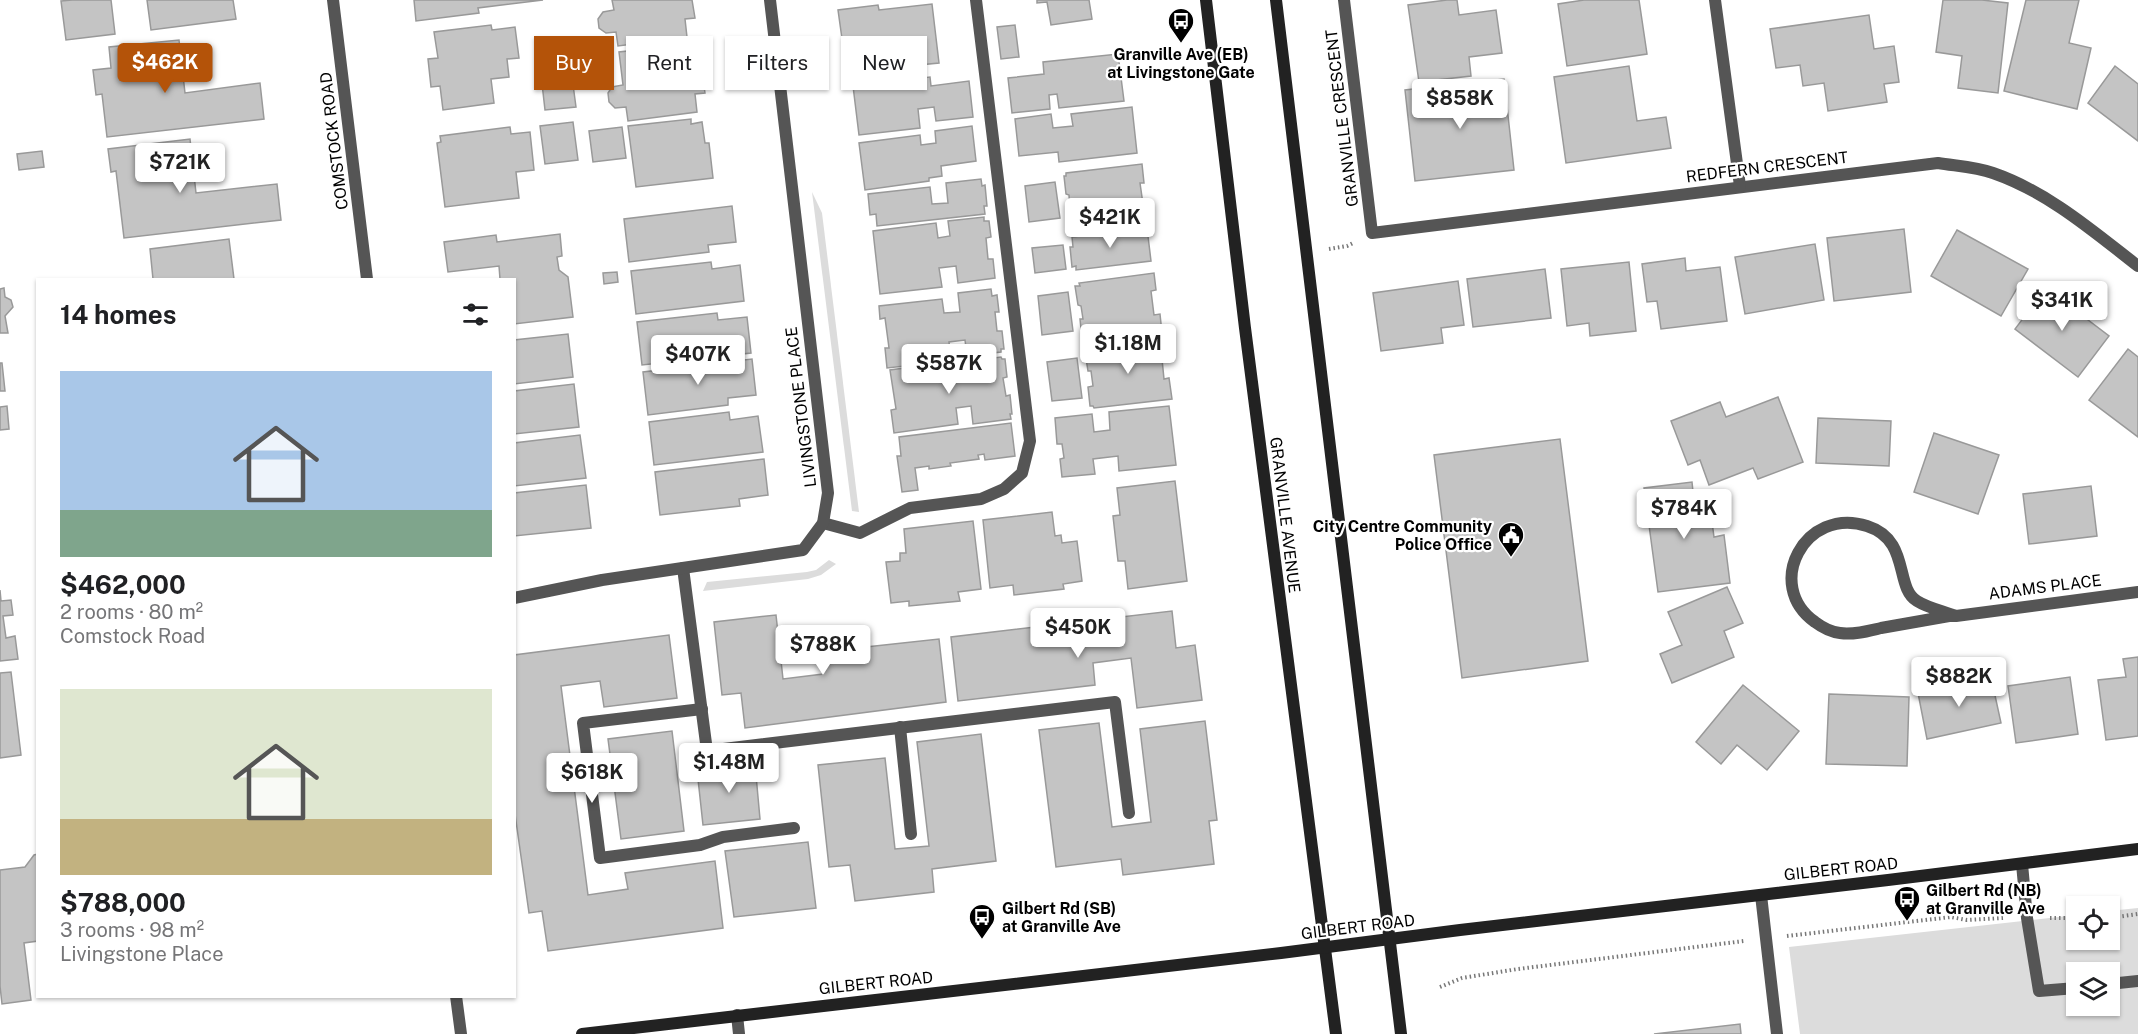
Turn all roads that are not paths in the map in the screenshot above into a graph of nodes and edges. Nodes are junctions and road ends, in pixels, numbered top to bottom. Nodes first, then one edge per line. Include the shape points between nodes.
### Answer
1 (333, 0) edge
2 (770, 0) edge
3 (976, 0) edge
4 (1206, 0) edge
5 (1276, 0) edge
6 (1344, 0) edge
7 (1715, 0) edge
8 (1740, 186) junction
9 (1372, 233) joint
10 (2138, 266) edge
11 (367, 278) edge
12 (823, 523) junction
13 (683, 568) junction
14 (2138, 592) edge
15 (516, 598) edge
16 (1956, 616) junction
17 (702, 709) junction
18 (900, 727) junction
19 (1129, 813) dead end
20 (794, 828) dead end
21 (911, 834) dead end
22 (2138, 849) edge
23 (2022, 864) junction
24 (1761, 895) junction
25 (1389, 940) junction
26 (1325, 948) junction
27 (2138, 981) edge
28 (2120, 983) edge
29 (2066, 989) edge
30 (456, 998) edge
31 (737, 1015) junction
32 (461, 1034) edge
33 (582, 1034) edge
34 (739, 1034) edge
35 (1336, 1034) edge
36 (1401, 1034) edge
37 (1777, 1034) edge

1 - 11 street, COMSTOCK ROAD
2 - 12 street, LIVINGSTONE PLACE via 828,494
3 - 12 street via 1030,441 1023,473 1004,489 981,499 910,508 860,534
4 - 26 main road, GRANVILLE AVENUE
5 - 25 main road
6 - 9 street, GRANVILLE CRESCENT
7 - 8 street
8 - 9 street, REDFERN CRESCENT
8 - 10 street, REDFERN CRESCENT via 1938,163 1992,173 2067,212
12 - 13 street, LIVINGSTONE PLACE via 802,550
13 - 15 street, LIVINGSTONE PLACE
13 - 17 street
14 - 16 street, ADAMS PLACE
16 - 16 street, ADAMS PLACE via 1915,601 1904,584 1896,550 1885,536 1869,526 1852,522 1826,526 1805,541 1797,555 1793,589 1799,605 1823,628 1857,633
17 - 18 street via 707,751
17 - 20 street via 583,723 600,858
18 - 19 street via 1115,702
18 - 21 street
22 - 23 main road, GILBERT ROAD
23 - 24 main road, GILBERT ROAD
23 - 29 street via 2039,992
24 - 25 main road, GILBERT ROAD
24 - 37 street
25 - 26 main road, GILBERT ROAD
25 - 36 main road
26 - 31 main road, GILBERT ROAD
26 - 35 main road, GRANVILLE AVENUE
27 - 28 street
30 - 32 street
31 - 33 main road, GILBERT ROAD
31 - 34 street

